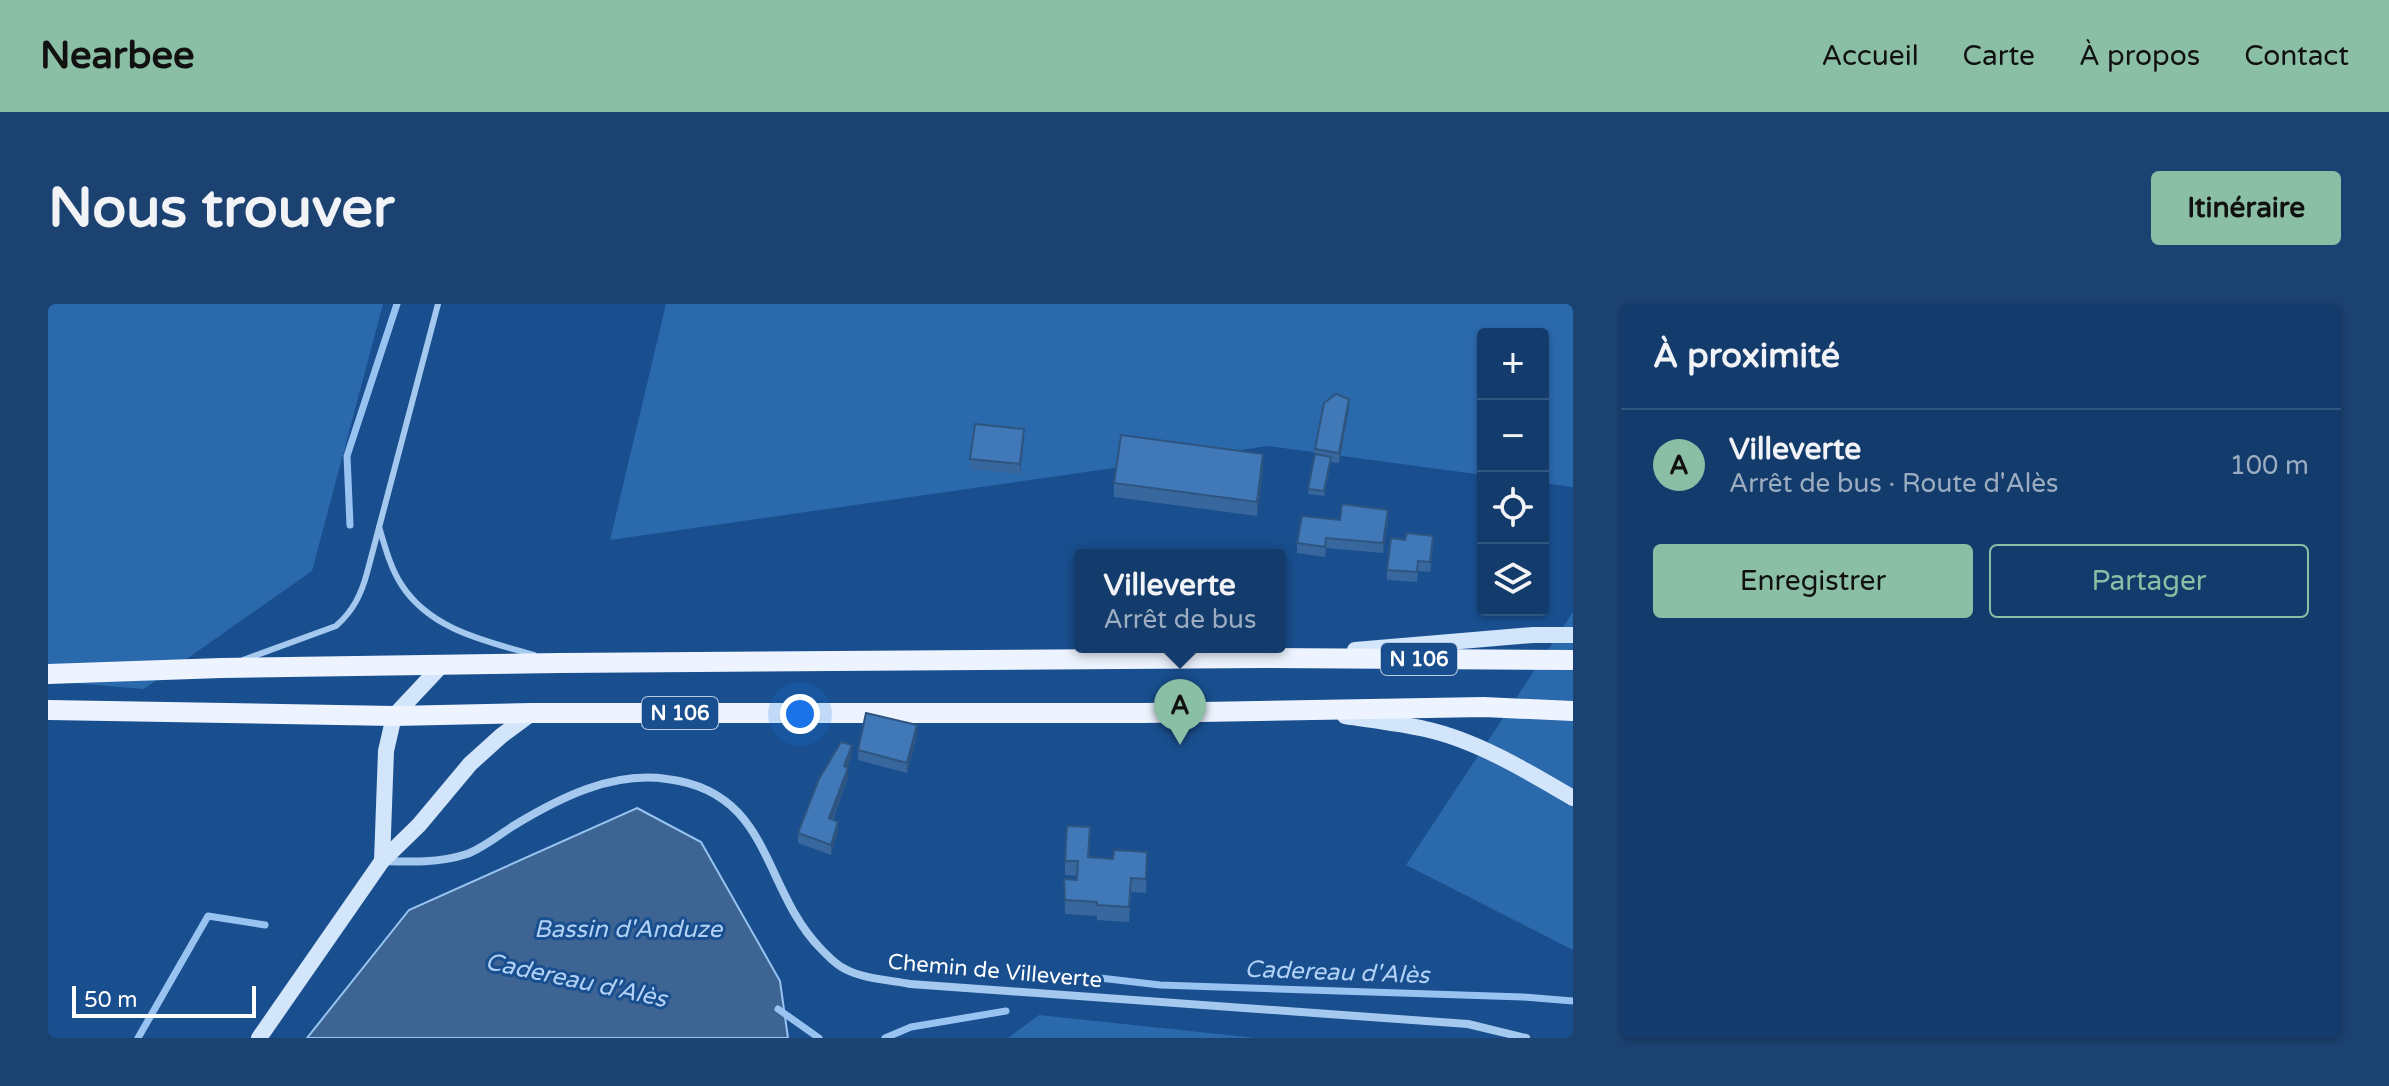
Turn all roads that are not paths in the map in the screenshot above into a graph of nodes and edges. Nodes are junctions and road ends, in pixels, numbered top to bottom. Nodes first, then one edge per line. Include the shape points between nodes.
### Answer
1 (438, 304) edge
2 (379, 527) junction
3 (1573, 635) edge
4 (1265, 658) junction
5 (1573, 660) edge
6 (560, 663) junction
7 (441, 666) junction
8 (221, 668) junction
9 (48, 674) edge
10 (48, 710) edge
11 (1311, 711) junction
12 (1573, 711) edge
13 (532, 713) junction
14 (394, 716) junction
15 (1573, 798) edge
16 (382, 861) junction
17 (259, 1038) edge
18 (1526, 1038) edge

1 - 2 lane
2 - 6 lane via 401,584 431,617 468,636
2 - 8 lane via 362,591 348,616 324,632
3 - 4 main road
4 - 5 main road, N 106
4 - 6 main road, N 106
6 - 7 main road, N 106
7 - 8 main road, N 106
7 - 14 main road
8 - 9 main road, N 106
10 - 14 main road, N 106
11 - 12 main road, N 106
11 - 13 main road, N 106
11 - 15 main road via 1428,729 1516,765
13 - 14 main road, N 106
13 - 16 main road via 470,764
14 - 16 main road via 386,751
16 - 17 main road
16 - 18 street, Chemin de Villeverte via 429,862 469,853 586,789 638,778 684,781 731,804 759,838 798,920 846,970 910,984 1468,1024

